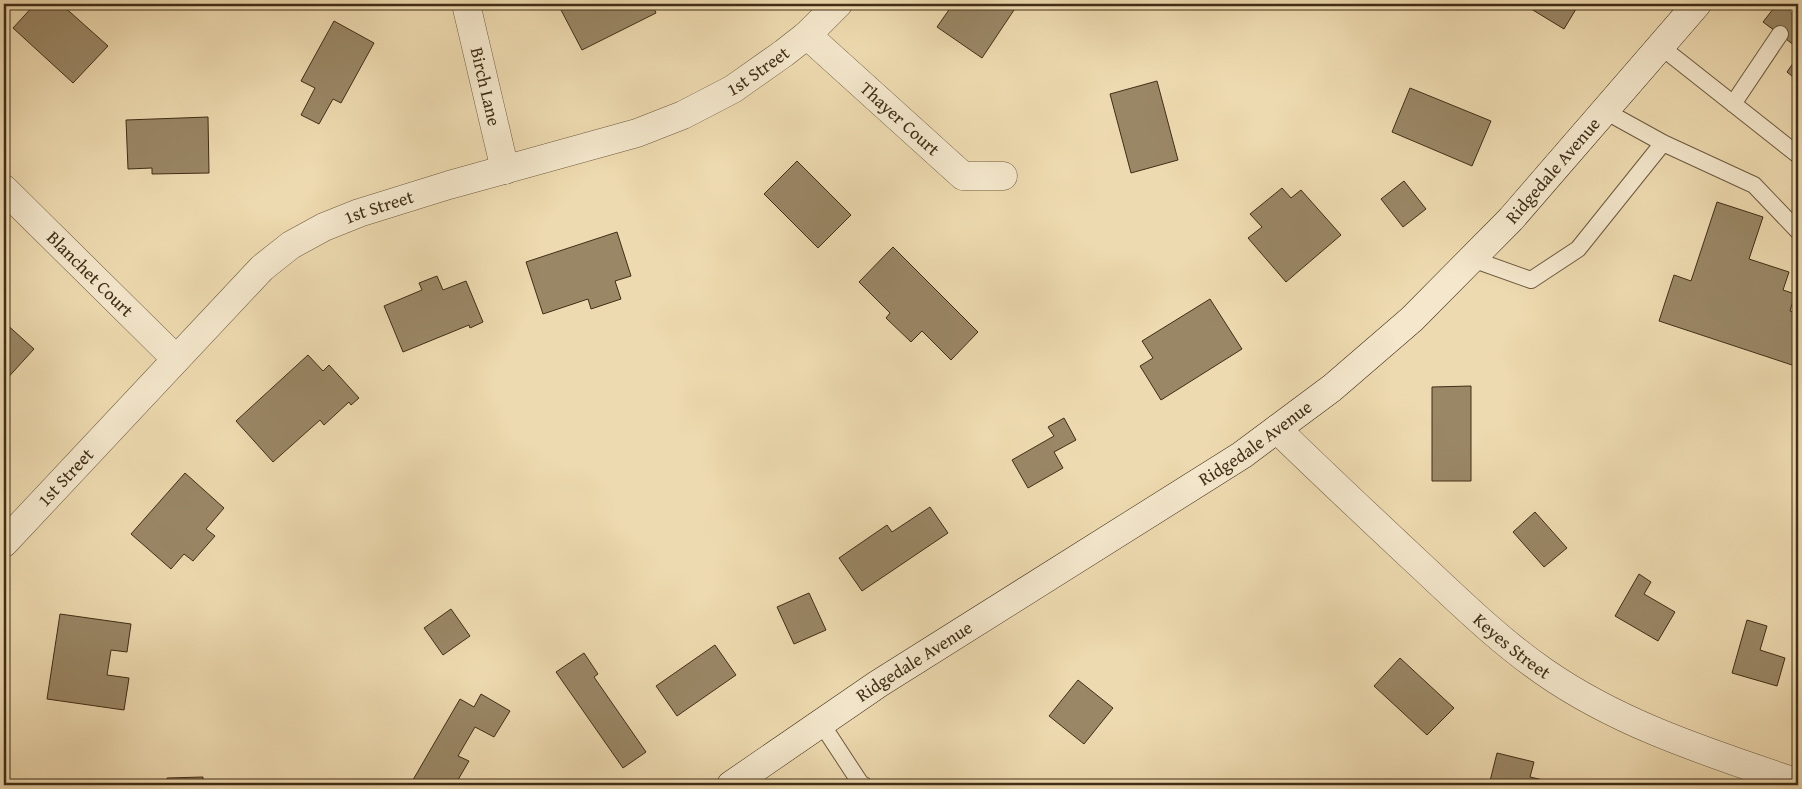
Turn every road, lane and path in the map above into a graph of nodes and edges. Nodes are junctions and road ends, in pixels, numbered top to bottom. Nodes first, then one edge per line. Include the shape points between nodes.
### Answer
1 (466, 4) edge
2 (838, 4) edge
3 (1694, 5) edge
4 (1780, 34) dead end
5 (807, 35) junction
6 (1660, 46) junction
7 (1733, 104) junction
8 (1605, 111) junction
9 (1662, 142) junction
10 (1798, 155) edge
11 (505, 170) junction
12 (1004, 176) dead end
13 (4, 189) edge
14 (1798, 231) edge
15 (1472, 259) junction
16 (176, 359) junction
17 (1277, 429) junction
18 (4, 543) edge
19 (821, 723) junction
20 (1798, 783) edge
21 (731, 785) edge
22 (862, 785) edge

1 - 11 street, Birch Lane
2 - 5 street, 1st Street
3 - 6 street, Ridgedale Avenue
4 - 7 lane
5 - 11 street, 1st Street via 733,89 683,115 637,133
5 - 12 street, Thayer Court via 963,176
6 - 7 lane
6 - 8 street, Ridgedale Avenue
7 - 10 lane
8 - 9 lane
8 - 15 street, Ridgedale Avenue
9 - 14 lane via 1754,185
9 - 15 lane via 1578,249 1531,280
11 - 16 street, 1st Street via 359,213 291,245 262,268
13 - 16 street, Blanchet Court
15 - 17 street, Ridgedale Avenue via 1412,319 1332,388
16 - 18 street, 1st Street
17 - 19 street, Ridgedale Avenue via 1242,455
17 - 20 street, Keyes Street via 1494,634 1544,672 1635,723 1676,741
19 - 21 street, Ridgedale Avenue
19 - 22 lane

